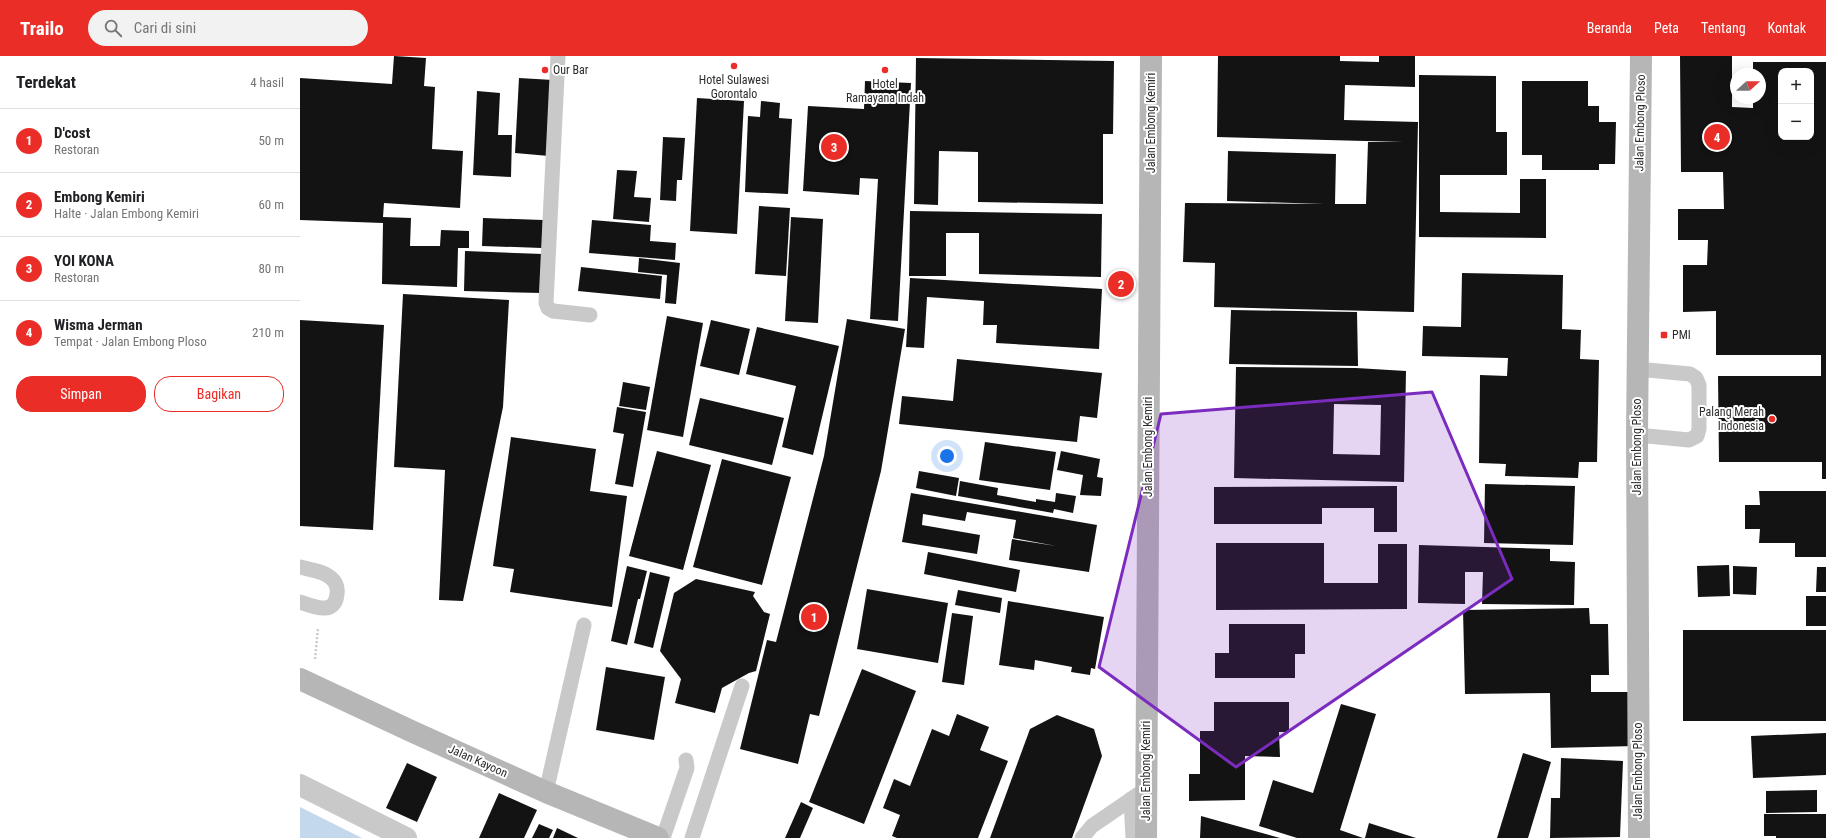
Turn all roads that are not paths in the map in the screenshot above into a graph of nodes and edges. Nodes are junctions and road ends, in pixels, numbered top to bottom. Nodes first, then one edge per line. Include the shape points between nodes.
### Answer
1 (558, 56) edge
2 (1151, 56) edge
3 (1641, 56) edge
4 (590, 315) dead end
5 (1637, 369) junction
6 (1637, 435) junction
7 (300, 567) edge
8 (300, 602) edge
9 (584, 625) dead end
10 (307, 681) edge
11 (742, 686) dead end
12 (686, 760) dead end
13 (300, 785) edge
14 (546, 792) junction
15 (1139, 794) junction
16 (406, 838) edge
17 (658, 838) edge
18 (663, 838) edge
19 (692, 838) edge
20 (1082, 838) edge
21 (1133, 838) edge
22 (1146, 838) edge
23 (1639, 838) edge

1 - 4 lane via 546,303 553,311
2 - 15 street, Jalan Embong Kemiri
3 - 5 street, Jalan Embong Ploso
5 - 6 street, Jalan Embong Ploso
5 - 6 lane via 1690,374 1696,378 1699,385 1697,436 1689,440
6 - 23 street, Jalan Embong Ploso
7 - 8 lane via 333,579 338,590 337,600 331,607 319,609
9 - 14 lane
10 - 14 street, Jalan Kayoon
11 - 19 lane
12 - 18 lane via 687,768
13 - 16 street
14 - 17 street, Jalan Kayoon
15 - 20 lane via 1092,826
15 - 21 lane
15 - 22 street, Jalan Embong Kemiri

